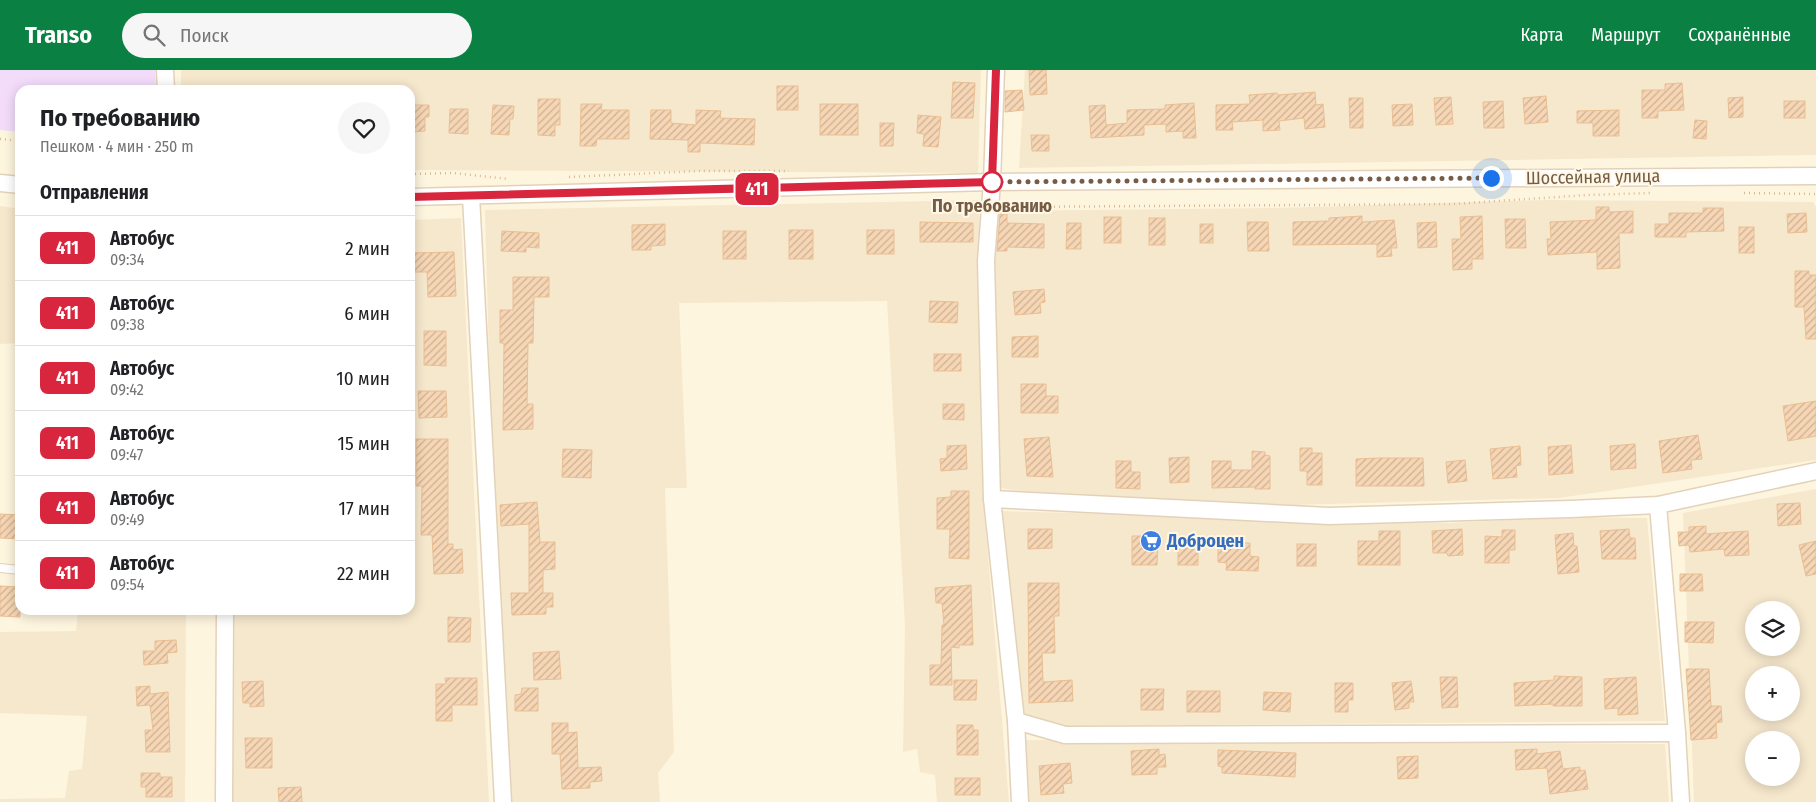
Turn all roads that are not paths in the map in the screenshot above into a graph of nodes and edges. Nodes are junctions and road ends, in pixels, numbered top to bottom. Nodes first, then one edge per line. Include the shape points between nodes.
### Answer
1 (165, 70) edge
2 (996, 70) edge
3 (166, 85) edge
4 (1814, 178) edge
5 (992, 182) junction
6 (0, 183) edge
7 (15, 185) edge
8 (471, 196) junction
9 (415, 197) edge
10 (1816, 471) edge
11 (992, 499) junction
12 (1658, 505) junction
13 (0, 568) edge
14 (15, 570) edge
15 (225, 615) edge
16 (1016, 721) junction
17 (1678, 733) junction
18 (224, 802) edge
19 (503, 802) edge
20 (1020, 802) edge
21 (1681, 802) edge

1 - 3 street
2 - 5 street
4 - 5 street, Шоссейная улица
5 - 8 street, Шоссейная улица
5 - 11 street via 986,261
6 - 7 street
8 - 9 street, Шоссейная улица
8 - 19 street
10 - 12 street
11 - 12 street via 1329,516
11 - 16 street
12 - 17 street
13 - 14 lane
15 - 18 street
16 - 17 street via 1065,734
16 - 20 street
17 - 21 street

